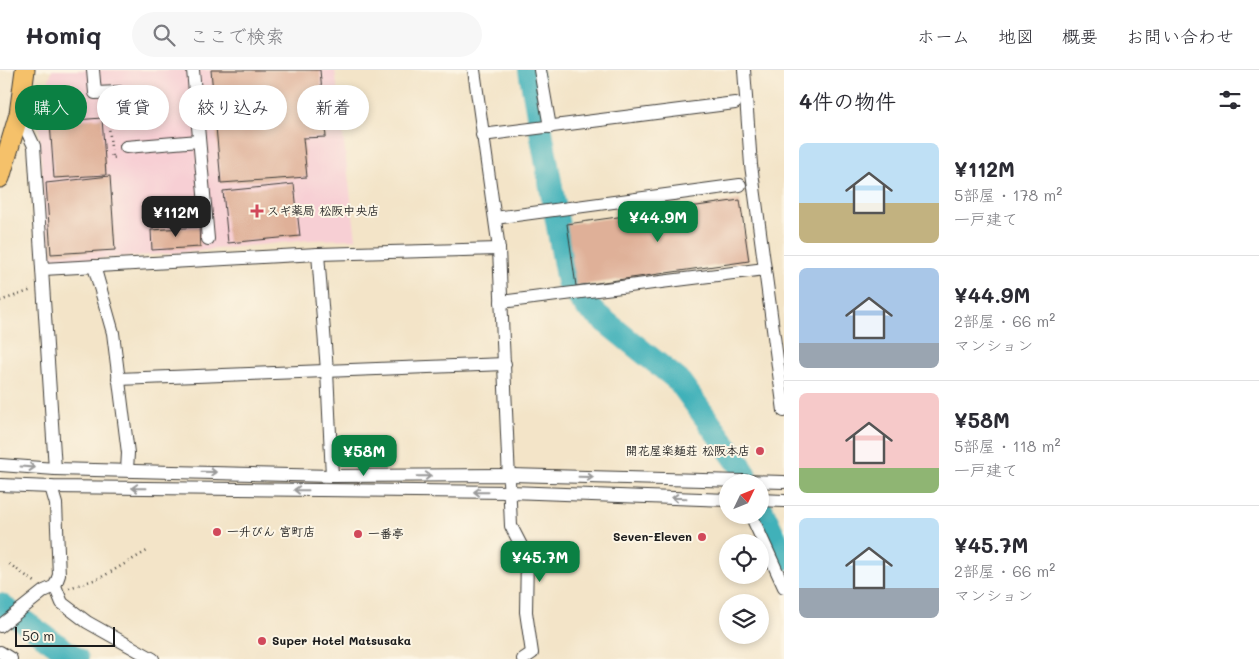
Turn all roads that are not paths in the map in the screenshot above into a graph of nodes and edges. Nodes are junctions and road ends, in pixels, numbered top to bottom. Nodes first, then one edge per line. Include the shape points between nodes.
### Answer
1 (25, 70) edge
2 (93, 70) edge
3 (193, 70) edge
4 (474, 70) edge
5 (540, 70) edge
6 (744, 70) edge
7 (23, 85) edge
8 (97, 93) edge
9 (735, 103) dead end
10 (15, 127) edge
11 (549, 127) junction
12 (26, 130) edge
13 (482, 135) junction
14 (199, 141) junction
15 (126, 147) dead end
16 (0, 178) edge
17 (740, 185) dead end
18 (206, 216) junction
19 (495, 218) junction
20 (171, 219) dead end
21 (208, 239) dead end
22 (499, 249) junction
23 (318, 254) junction
24 (94, 266) junction
25 (765, 269) junction
26 (43, 270) junction
27 (500, 302) junction
28 (505, 364) junction
29 (328, 371) junction
30 (118, 379) junction
31 (784, 411) edge
32 (0, 465) edge
33 (55, 469) junction
34 (127, 470) junction
35 (510, 475) junction
36 (332, 476) junction
37 (719, 481) edge
38 (769, 482) edge
39 (784, 482) edge
40 (0, 484) edge
41 (51, 487) junction
42 (510, 492) junction
43 (719, 500) edge
44 (769, 501) edge
45 (784, 501) edge
46 (755, 524) edge
47 (784, 588) edge
48 (50, 589) junction
49 (0, 626) edge
50 (0, 652) edge
51 (530, 657) edge
52 (11, 659) edge
53 (153, 659) edge

1 - 7 highway
2 - 8 street
3 - 14 street
4 - 13 street
5 - 11 street
6 - 25 street via 751,165
9 - 11 street
10 - 16 highway
11 - 13 street
12 - 26 street via 34,146
13 - 19 street
14 - 15 street
14 - 18 street
17 - 19 street
18 - 20 street
18 - 21 street
19 - 22 street
22 - 23 street
22 - 27 street
23 - 24 street
23 - 29 street
24 - 26 street
24 - 30 street via 113,333
25 - 27 street
25 - 31 street
26 - 33 street
27 - 28 street
28 - 29 street
28 - 35 street
29 - 30 street
29 - 36 street
30 - 34 street via 128,452
32 -> 33 street
33 - 34 street
34 -> 36 street
36 -> 35 street
35 -> 37 street
35 - 42 street
38 - 39 street
40 - 41 street
42 -> 41 street
41 - 48 street via 56,504 59,575
43 -> 42 street
42 - 51 street via 511,526 527,557 526,612
44 - 45 street
46 - 47 street
48 - 49 street
48 - 53 street via 76,614
50 - 52 street

